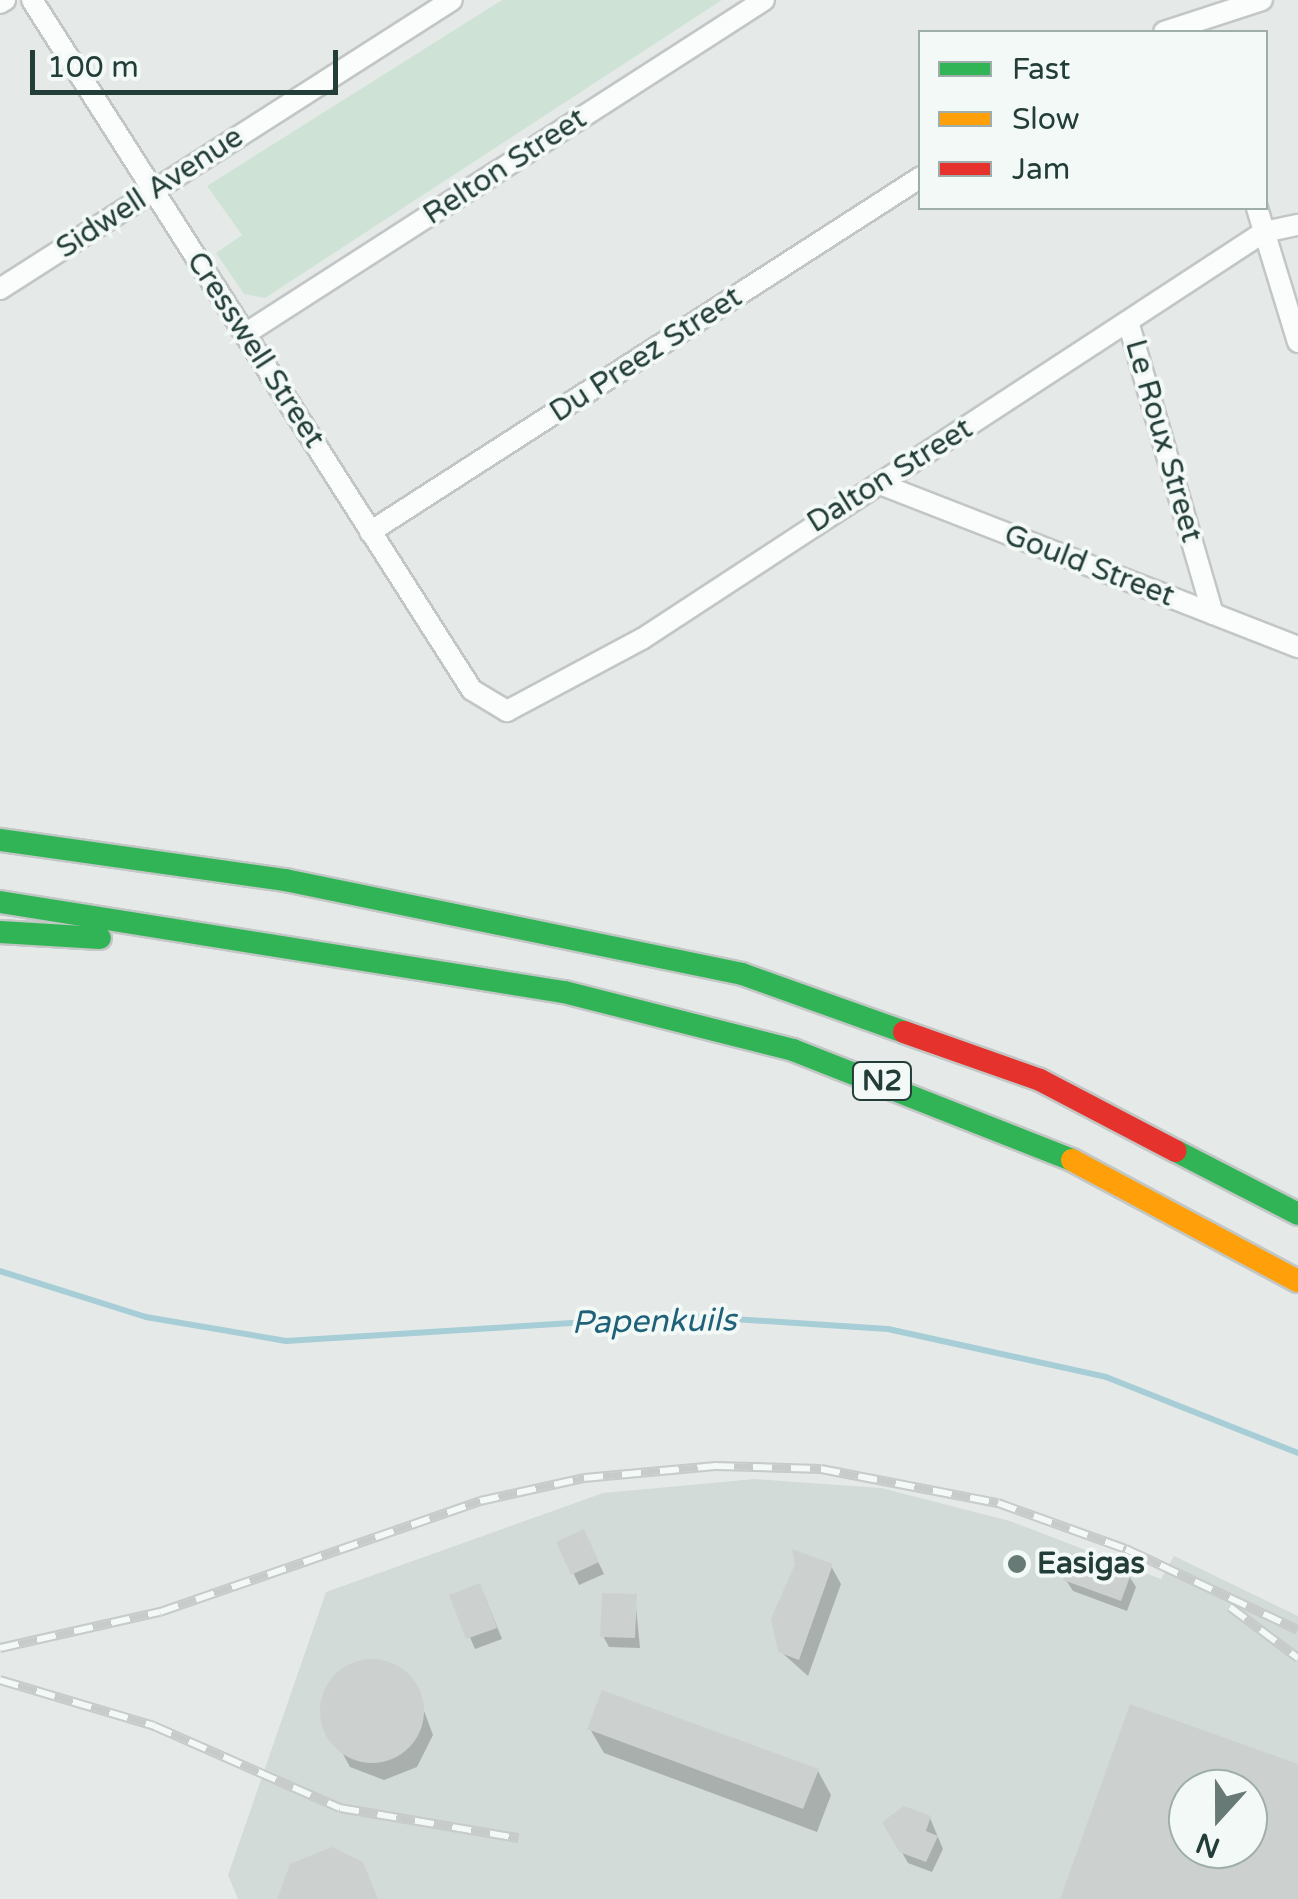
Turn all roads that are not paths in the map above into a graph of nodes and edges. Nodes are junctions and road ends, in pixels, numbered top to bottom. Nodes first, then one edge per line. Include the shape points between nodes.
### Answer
1 (32, 0) edge
2 (452, 0) edge
3 (764, 0) edge
4 (1262, 0) edge
5 (1204, 16) edge
6 (1169, 30) edge
7 (918, 178) edge
8 (153, 191) junction
9 (1258, 210) edge
10 (1298, 225) edge
11 (1264, 232) junction
12 (0, 288) edge
13 (1129, 325) junction
14 (246, 334) junction
15 (1298, 342) edge
16 (880, 484) junction
17 (370, 532) junction
18 (1214, 614) junction
19 (1298, 647) edge
20 (480, 700) joint
21 (0, 826) edge
22 (0, 840) edge
23 (285, 880) junction
24 (0, 902) edge
25 (0, 932) edge
26 (338, 954) junction
27 (1298, 1214) edge
28 (1298, 1281) edge

1 - 8 street, Cresswell Street
2 - 8 street, Sidwell Avenue
3 - 14 street, Relton Street
4 - 5 street
5 - 6 street
7 - 17 street, Du Preez Street
8 - 12 street, Sidwell Avenue
8 - 14 street, Cresswell Street
9 - 11 street
10 - 11 street, Dalton Street
11 - 13 street, Dalton Street
11 - 15 street
13 - 16 street, Dalton Street
13 - 18 street, Le Roux Street
14 - 17 street, Cresswell Street
16 - 18 street, Gould Street
16 - 20 street, Dalton Street via 532,705 507,710
17 - 20 street, Cresswell Street
18 - 19 street, Gould Street
21 - 23 highway
22 - 23 highway, N2
23 - 27 highway, N2 via 665,954 896,1023 1040,1080
24 - 26 highway, N2
25 - 26 highway
26 - 28 highway, N2 via 714,1027 880,1080 1075,1161

